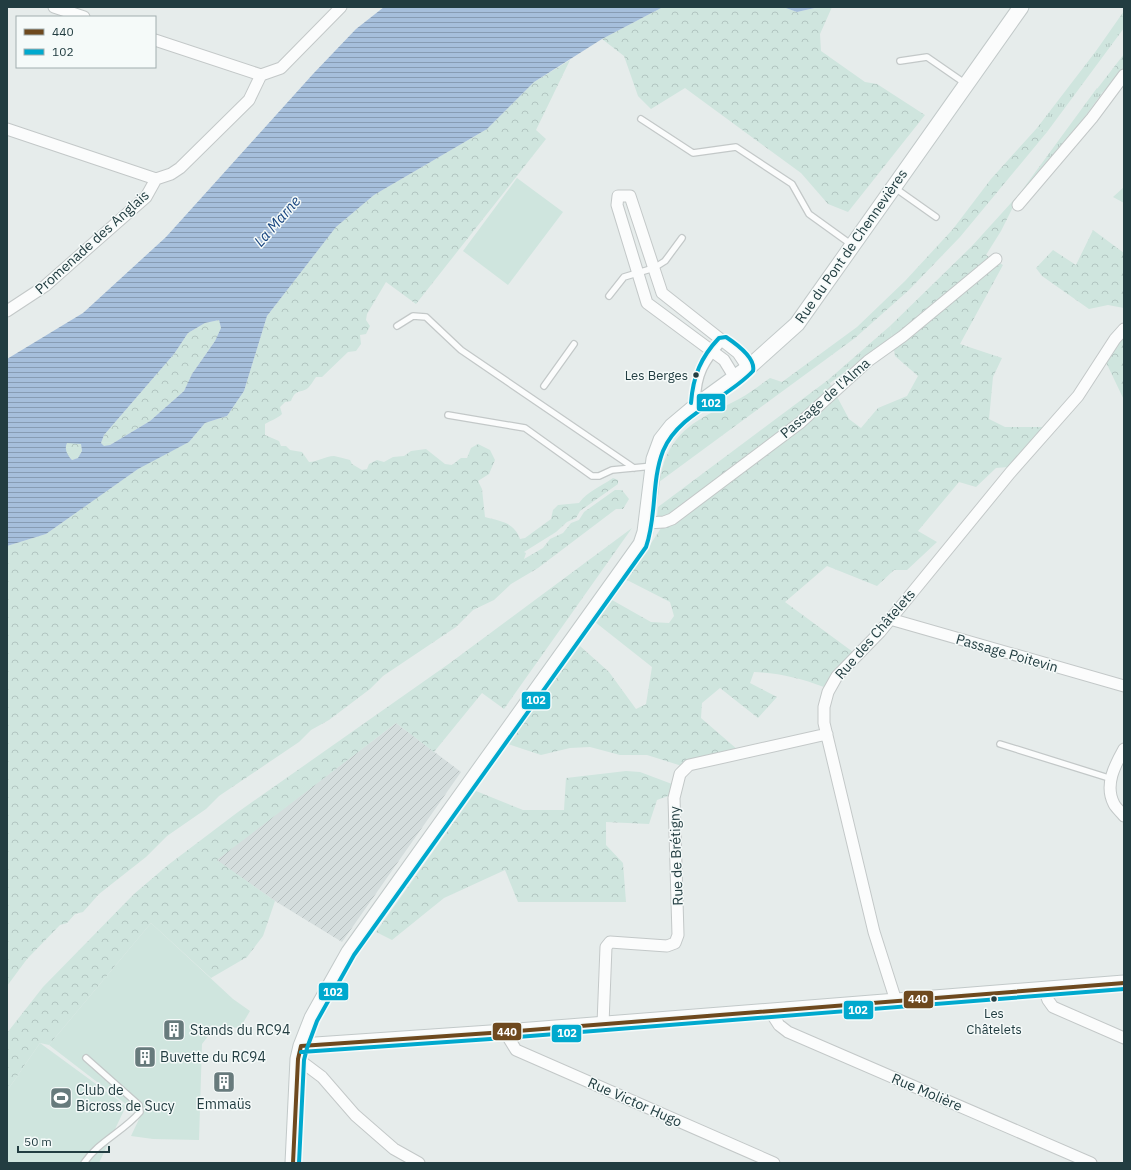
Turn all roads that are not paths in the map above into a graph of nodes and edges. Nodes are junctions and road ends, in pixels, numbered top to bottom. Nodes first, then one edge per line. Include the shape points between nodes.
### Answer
1 (54, 7) edge
2 (341, 7) edge
3 (1021, 7) edge
4 (81, 16) edge
5 (156, 40) edge
6 (900, 61) dead end
7 (261, 75) junction
8 (1124, 75) edge
9 (966, 84) junction
10 (641, 119) dead end
11 (7, 129) edge
12 (156, 179) junction
13 (893, 187) junction
14 (1018, 206) dead end
15 (936, 218) dead end
16 (682, 238) dead end
17 (852, 245) junction
18 (993, 256) dead end
19 (654, 268) junction
20 (638, 273) junction
21 (609, 296) dead end
22 (7, 311) edge
23 (397, 326) dead end
24 (1124, 329) edge
25 (723, 342) junction
26 (574, 344) dead end
27 (714, 352) junction
28 (748, 368) junction
29 (735, 378) junction
30 (544, 386) dead end
31 (697, 405) junction
32 (448, 415) dead end
33 (653, 466) junction
34 (634, 468) junction
35 (646, 523) junction
36 (890, 619) junction
37 (1124, 686) edge
38 (827, 734) junction
39 (1000, 744) dead end
40 (1124, 749) edge
41 (1112, 779) junction
42 (1124, 816) edge
43 (1124, 983) edge
44 (1044, 989) junction
45 (896, 1001) junction
46 (770, 1011) junction
47 (604, 1024) junction
48 (505, 1032) junction
49 (1124, 1038) edge
50 (300, 1052) junction
51 (86, 1058) dead end
52 (84, 1163) edge
53 (293, 1163) edge
54 (419, 1163) edge
55 (774, 1163) edge
56 (1091, 1163) edge

1 - 4 street
2 - 7 street via 281,68
3 - 9 main road, Rue du Pont de Chennevières
5 - 7 street
6 - 9 lane via 927,57
7 - 12 street, Promenade des Anglais via 249,100 180,168
8 - 14 street via 1092,118
9 - 13 main road, Rue du Pont de Chennevières
10 - 17 lane via 693,153 736,147 792,184 809,214
11 - 12 street
12 - 22 street, Promenade des Anglais via 146,197 51,281
13 - 15 lane
13 - 17 main road, Rue du Pont de Chennevières
16 - 19 lane via 665,261
17 - 28 main road, Rue du Pont de Chennevières via 797,324
18 - 35 street, Passage de l'Alma via 903,336 868,361 801,422 679,514 664,522
19 - 20 lane
19 - 20 street via 630,196 618,196 617,205
19 - 25 street via 662,293
20 - 21 lane via 624,277
20 - 27 street via 647,303
23 - 34 lane via 413,316 426,317 461,350
24 - 36 street, Rue des Châtelets via 1078,396 1010,473
25 - 27 lane
25 - 28 street via 738,353
26 - 30 lane
27 - 29 street via 724,360
27 - 31 lane via 703,368 698,385
28 - 29 main road, Rue du Pont de Chennevières
29 - 31 main road, Rue du Pont de Chennevières
31 - 33 main road, Rue du Pont de Chennevières via 672,426 661,440
32 - 34 lane via 524,428 592,476 599,476 612,470
33 - 34 lane
33 - 35 main road, Rue du Pont de Chennevières
35 - 50 main road, Rue du Pont de Chennevières via 641,544 349,952 312,1018
36 - 37 street, Passage Poitevin
36 - 38 street, Rue des Châtelets via 837,676 828,692 824,707
38 - 45 street, Rue des Châtelets via 874,932
38 - 47 street, Rue de Brétigny via 690,765 680,774 674,798 678,935 675,944 667,946 610,942 606,947
39 - 41 lane
40 - 41 street via 1114,768
41 - 42 street via 1110,788 1114,804
43 - 44 main road
44 - 45 main road
44 - 49 street via 1053,1007
45 - 46 main road
46 - 47 main road
46 - 56 street, Rue Molière via 788,1032
47 - 48 main road
48 - 50 main road
48 - 55 street, Rue Victor Hugo via 516,1050
50 - 53 main road, Rue du Pont de Chennevières
50 - 54 street via 355,1115 394,1149
51 - 52 lane via 139,1105 140,1112

